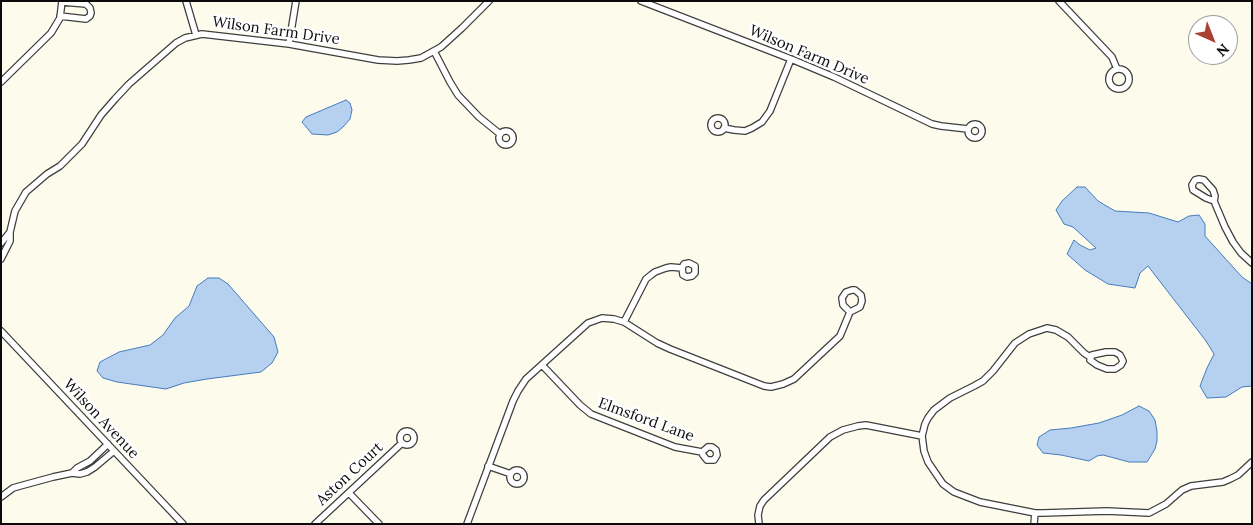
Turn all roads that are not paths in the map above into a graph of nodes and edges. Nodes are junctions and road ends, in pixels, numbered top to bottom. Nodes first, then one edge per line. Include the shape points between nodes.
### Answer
1 (186, 1) edge
2 (296, 1) edge
3 (488, 1) edge
4 (641, 1) edge
5 (1059, 1) edge
6 (62, 2) edge
7 (60, 16) junction
8 (196, 35) junction
9 (290, 44) junction
10 (434, 52) junction
11 (791, 59) junction
12 (1117, 69) dead end
13 (1, 72) edge
14 (4, 80) edge
15 (724, 128) dead end
16 (968, 129) dead end
17 (500, 134) dead end
18 (1214, 201) dead end
19 (10, 232) junction
20 (1, 243) edge
21 (1, 259) edge
22 (1252, 263) edge
23 (682, 268) dead end
24 (850, 312) dead end
25 (624, 322) junction
26 (1, 331) edge
27 (1090, 357) junction
28 (542, 365) junction
29 (922, 436) junction
30 (402, 443) dead end
31 (108, 444) junction
32 (114, 451) junction
33 (702, 452) dead end
34 (1252, 462) edge
35 (488, 466) junction
36 (72, 473) junction
37 (511, 474) dead end
38 (349, 493) junction
39 (1, 497) edge
40 (1035, 512) junction
41 (183, 524) edge
42 (315, 524) edge
43 (379, 524) edge
44 (467, 524) edge
45 (759, 524) edge
46 (1034, 524) edge

1 - 8 street
2 - 9 street
3 - 10 street, Wilson Farm Drive
4 - 11 street, Wilson Farm Drive
5 - 12 street via 1112,57
6 - 7 street
6 - 7 street via 86,4 91,13 86,19
7 - 14 street via 51,33
8 - 9 street, Wilson Farm Drive
8 - 19 street, Wilson Farm Drive via 176,43 144,70 101,115 82,144 26,192 15,211
9 - 10 street, Wilson Farm Drive via 378,60 421,58
10 - 17 street via 458,95
11 - 15 street via 770,111 762,122 745,131
11 - 16 street, Wilson Farm Drive via 932,124
13 - 14 street
18 - 22 street via 1233,242
19 - 20 street, Wilson Farm Drive
19 - 21 street, Wilson Farm Drive via 10,241
23 - 25 street via 666,268 650,275
24 - 25 street via 840,336 794,379 771,387 670,349
25 - 28 street via 602,318 588,322
26 - 31 street, Wilson Avenue
27 - 27 street via 1094,364 1106,368 1119,367 1123,361 1115,352 1095,353
27 - 29 street via 1056,330 1035,331 1019,340 983,380 934,410
28 - 33 street, Elmsford Lane via 590,414 675,447
28 - 35 street via 518,391
29 - 40 street via 928,462 943,484 954,492 980,502
29 - 45 street via 866,425 836,433 764,500 758,515
30 - 38 street, Aston Court
31 - 32 street, Wilson Avenue
31 - 36 street
32 - 36 street via 87,472
32 - 41 street, Wilson Avenue
34 - 40 street via 1238,475 1223,482 1182,490 1149,513
35 - 37 street
35 - 44 street
36 - 39 street via 13,488
38 - 42 street, Aston Court
38 - 43 street
40 - 46 street

